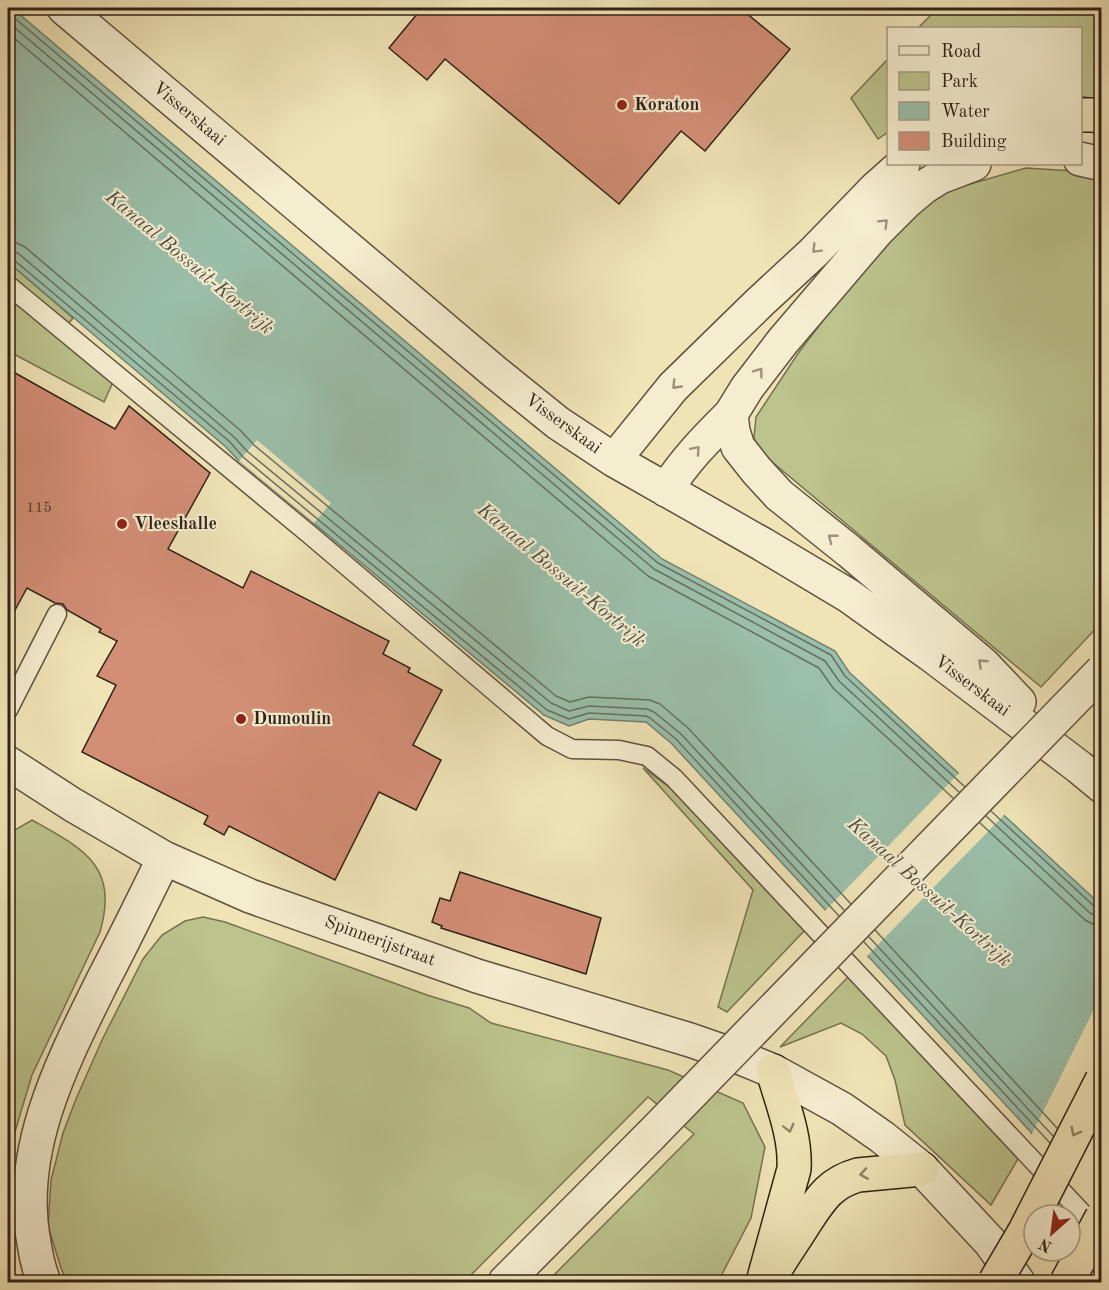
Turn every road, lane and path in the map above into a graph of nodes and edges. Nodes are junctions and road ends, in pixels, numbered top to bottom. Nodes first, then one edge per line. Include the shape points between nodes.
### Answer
1 (64, 8) edge
2 (1082, 115) edge
3 (1101, 117) edge
4 (1082, 127) edge
5 (1101, 134) edge
6 (1082, 159) edge
7 (1101, 164) edge
8 (902, 165) edge
9 (971, 165) edge
10 (8, 285) edge
11 (731, 414) junction
12 (614, 460) junction
13 (666, 490) junction
14 (57, 614) dead end
15 (1101, 671) edge
16 (8, 710) edge
17 (8, 763) edge
18 (1090, 777) edge
19 (164, 858) junction
20 (773, 1071) junction
21 (1101, 1080) edge
22 (922, 1169) junction
23 (1101, 1217) edge
24 (1101, 1233) edge
25 (44, 1282) edge
26 (505, 1282) edge
27 (765, 1282) edge
28 (995, 1282) edge
29 (1018, 1282) edge
30 (1067, 1282) edge

1 - 12 street, Visserskaai via 496,374 558,423
2 - 3 highway
4 - 5 street
6 - 7 street
8 -> 12 street via 673,387
11 -> 9 street via 783,341 877,231 924,187
10 - 24 lane via 547,736 572,749 619,750 647,756 674,778
13 -> 11 street via 681,467
18 -> 11 street via 983,664 779,495 738,447
12 - 13 street, Visserskaai
13 - 18 street, Visserskaai via 849,596
14 - 16 lane
15 - 26 street, bridge
17 - 19 street, Spinnerijstraat
19 - 20 street, Spinnerijstraat via 250,896 466,972 690,1040
19 - 25 street via 73,1041 48,1102 29,1186 32,1234
20 - 22 street, Spinnerijstraat via 842,1109
20 -> 27 highway via 790,1130 795,1169
21 -> 28 highway, bridge
22 -> 27 highway via 858,1175 831,1187
22 - 29 street, Spinnerijstraat via 991,1243
23 - 30 highway, bridge

